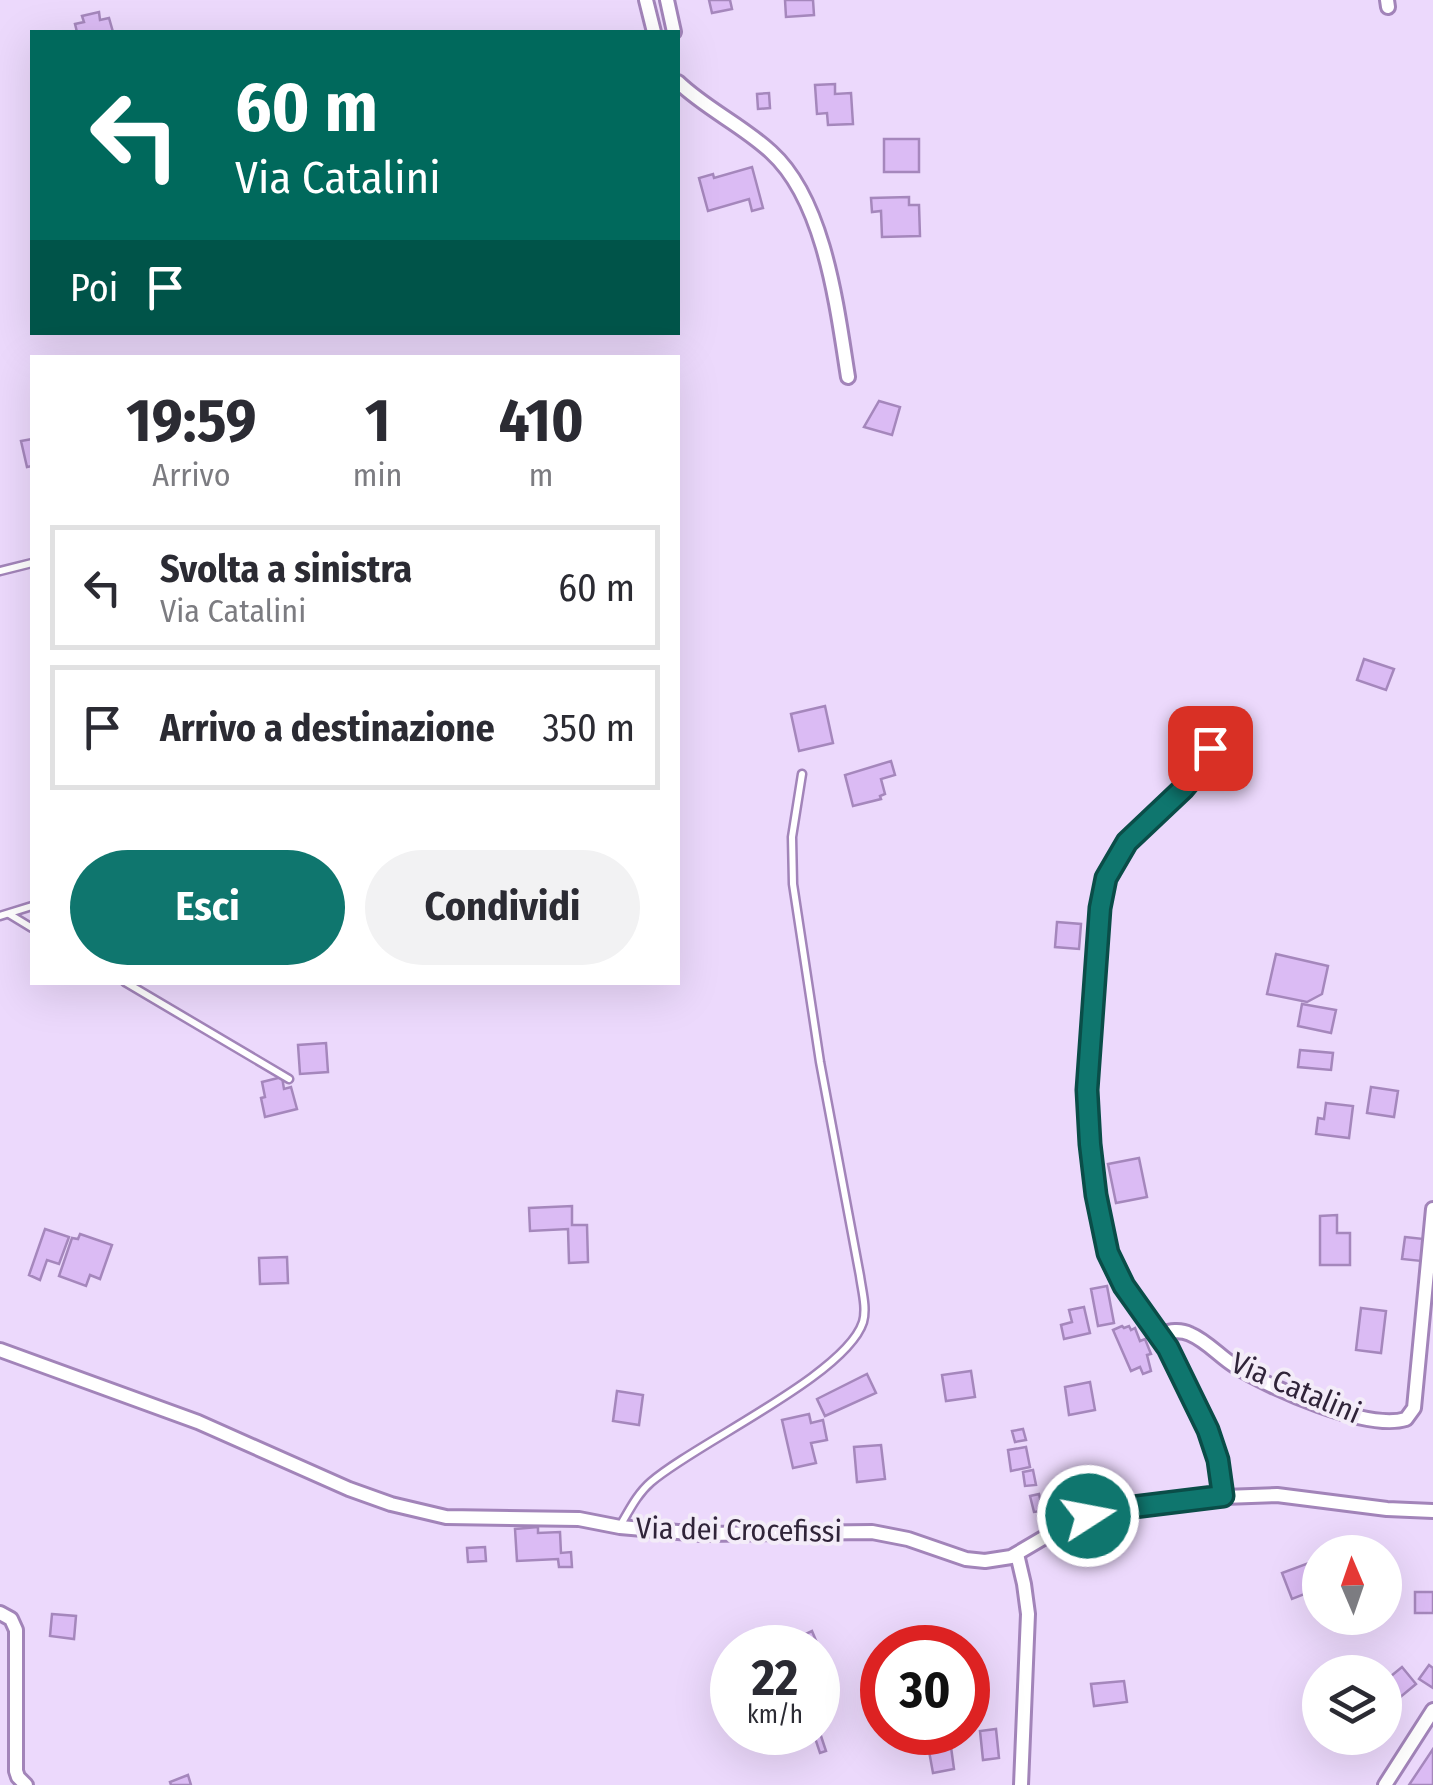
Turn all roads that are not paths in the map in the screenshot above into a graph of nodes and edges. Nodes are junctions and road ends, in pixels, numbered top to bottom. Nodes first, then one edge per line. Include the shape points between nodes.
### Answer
1 (646, 0) edge
2 (667, 0) edge
3 (654, 30) edge
4 (674, 30) edge
5 (680, 84) edge
6 (848, 376) dead end
7 (30, 564) edge
8 (0, 572) edge
9 (1210, 748) dead end
10 (802, 774) dead end
11 (30, 907) edge
12 (4, 915) edge
13 (30, 927) edge
14 (130, 985) edge
15 (289, 1079) dead end
16 (1433, 1208) edge
17 (1160, 1334) junction
18 (0, 1350) edge
19 (1223, 1496) junction
20 (1433, 1512) edge
21 (620, 1528) junction
22 (1017, 1554) junction
23 (0, 1613) edge
24 (1433, 1710) edge
25 (26, 1785) edge
26 (1022, 1785) edge
27 (1385, 1785) edge

1 - 3 street
2 - 4 street
5 - 6 street via 771,151 798,187 831,278
7 - 8 lane
9 - 17 street, Via Catalini via 1183,789 1122,847 1100,908 1087,1090 1097,1206 1118,1276
10 - 21 lane via 792,837 794,884 863,1320 849,1344 814,1374 648,1485
11 - 12 lane
12 - 13 lane
14 - 15 lane
16 - 17 street, Via Catalini via 1414,1408 1406,1419 1378,1422 1343,1414 1243,1371 1188,1333
17 - 19 street, Via Catalini via 1208,1430
18 - 21 street, Via dei Crocefissi via 198,1422 398,1506 446,1517 579,1519
19 - 20 street, Via dei Crocefissi via 1277,1495
19 - 22 street, Via dei Crocefissi via 1095,1514
21 - 22 street, Via dei Crocefissi via 723,1535 872,1532 975,1561
22 - 26 street via 1028,1614
23 - 25 street via 16,1630 16,1771
24 - 27 street

